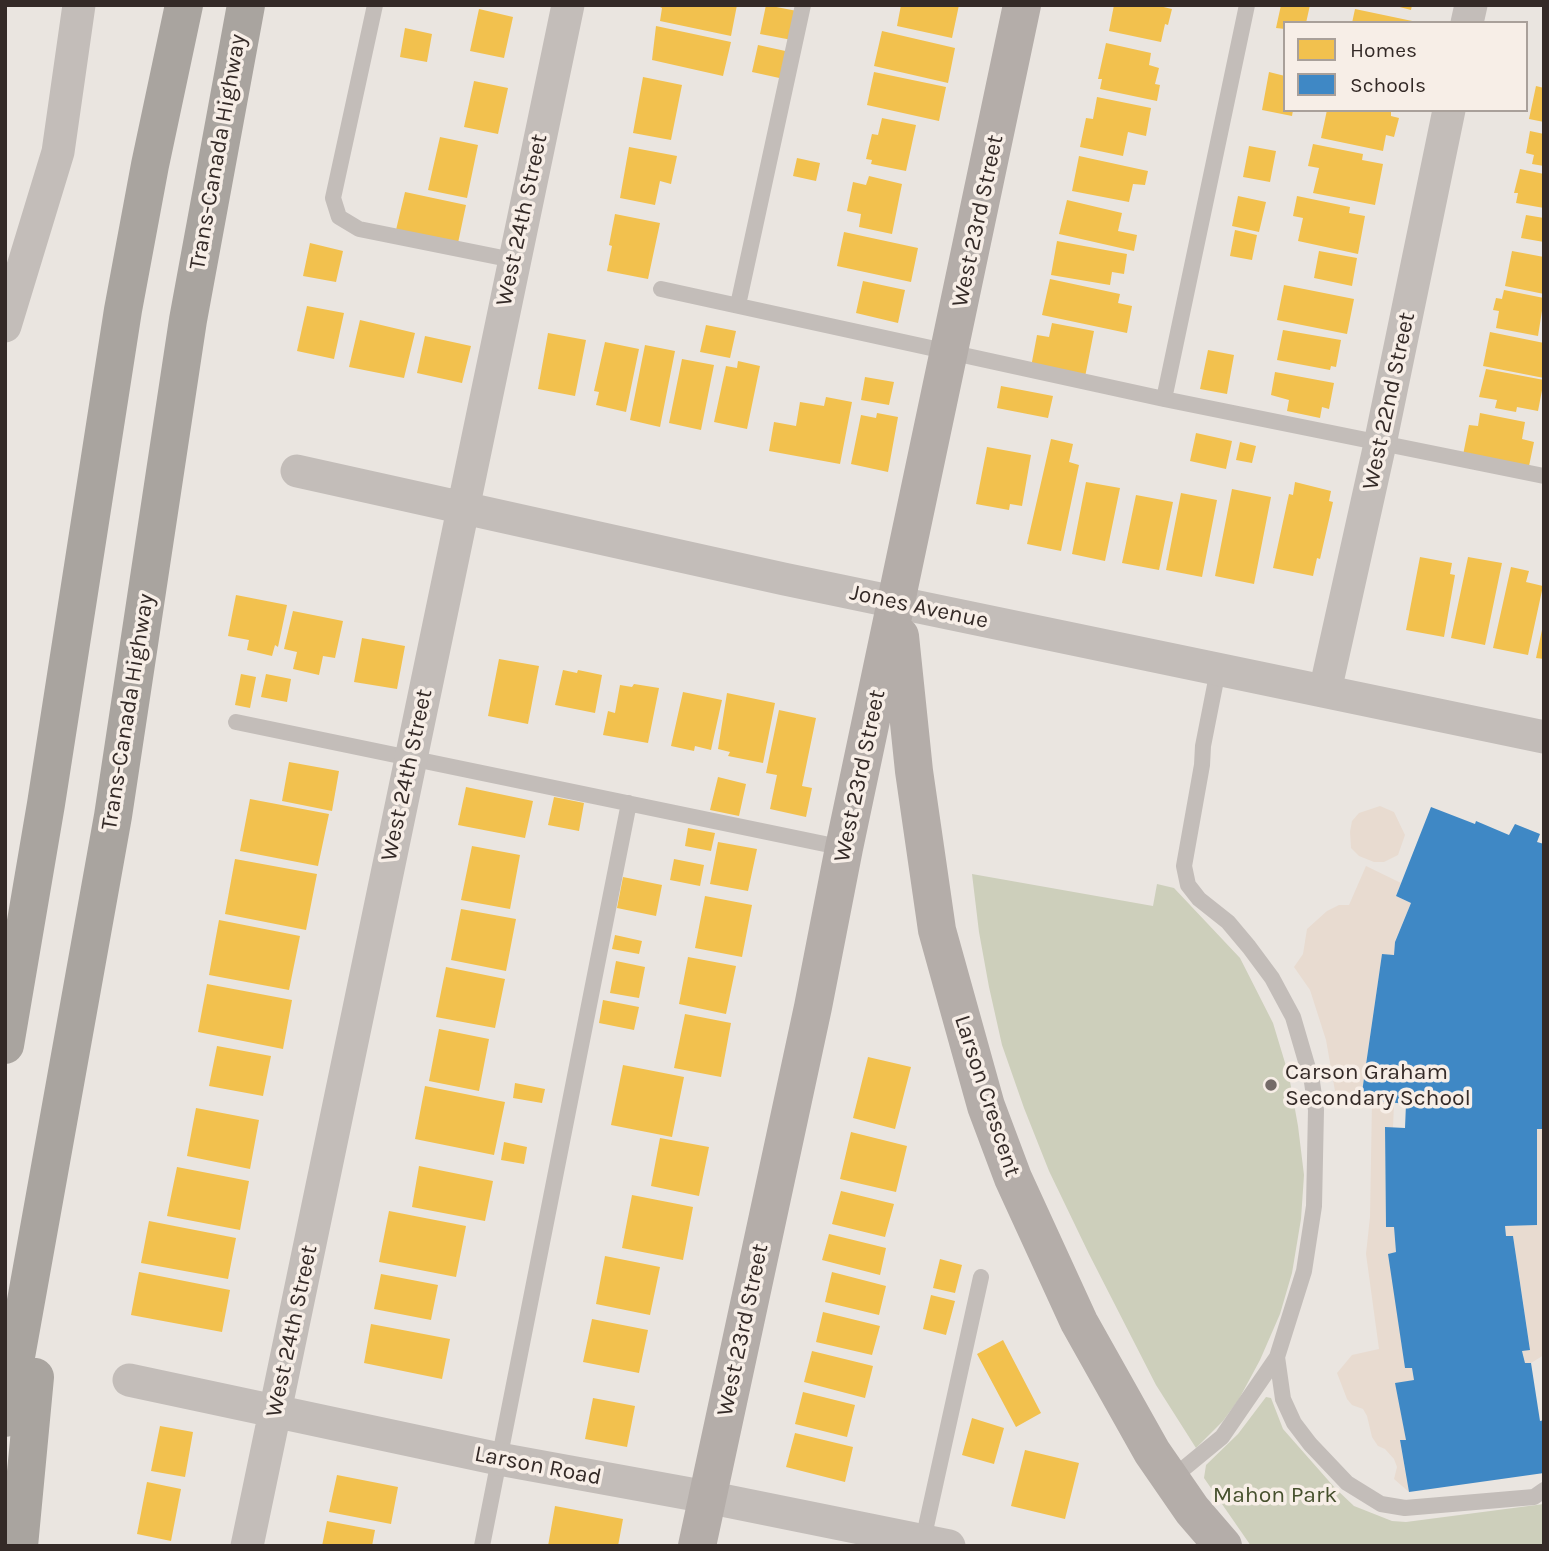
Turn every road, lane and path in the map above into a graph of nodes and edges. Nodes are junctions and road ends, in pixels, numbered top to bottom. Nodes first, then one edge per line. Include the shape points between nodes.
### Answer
1 (79, 5) edge
2 (246, 5) edge
3 (374, 5) edge
4 (568, 5) edge
5 (803, 5) edge
6 (1022, 5) edge
7 (1247, 5) edge
8 (183, 8) edge
9 (1449, 112) edge
10 (513, 261) junction
11 (662, 289) dead end
12 (738, 305) junction
13 (5, 326) edge
14 (950, 354) junction
15 (1164, 399) junction
16 (1380, 444) junction
17 (297, 471) dead end
18 (1544, 476) edge
19 (462, 507) junction
20 (897, 603) junction
21 (1218, 670) junction
22 (1325, 691) junction
23 (236, 722) dead end
24 (1544, 737) edge
25 (410, 759) junction
26 (629, 803) junction
27 (46, 804) junction
28 (844, 848) junction
29 (5, 956) edge
30 (5, 1045) edge
31 (58, 1129) junction
32 (981, 1277) dead end
33 (1277, 1357) junction
34 (129, 1380) dead end
35 (275, 1411) junction
36 (5, 1418) edge
37 (499, 1460) junction
38 (1171, 1479) junction
39 (1544, 1490) edge
40 (707, 1497) junction
41 (936, 1543) edge
42 (1216, 1543) edge
43 (19, 1546) edge
44 (247, 1546) edge
45 (482, 1546) edge
46 (697, 1546) edge

1 - 13 street via 58,152
2 - 31 highway, Trans-Canada Highway via 188,320 113,817
3 - 10 lane via 333,198 339,217 359,229
4 - 10 street, West 24th Street
5 - 12 lane
6 - 14 street, West 23rd Street
7 - 15 lane
8 - 27 highway via 123,310
9 - 16 street, West 22nd Street
10 - 19 street, West 24th Street
11 - 12 lane
12 - 14 lane
14 - 15 lane
14 - 20 street, West 23rd Street
15 - 16 lane
16 - 18 lane
16 - 22 street, West 22nd Street
17 - 19 street, Jones Avenue
19 - 20 street, Jones Avenue
19 - 25 street, West 24th Street
20 - 21 street, Jones Avenue
20 - 28 street, West 23rd Street
20 - 38 street, Larson Crescent via 937,930 986,1106 1013,1178 1079,1322
21 - 22 street, Jones Avenue
21 - 33 lane via 1184,866 1188,885 1228,922 1272,978 1293,1017 1316,1110 1314,1206 1304,1272
22 - 24 street, Jones Avenue
23 - 25 lane
25 - 26 lane
25 - 35 street, West 24th Street
26 - 28 lane
26 - 37 lane
27 - 29 highway
27 - 30 highway
28 - 40 street, West 23rd Street
31 - 36 highway, Trans-Canada Highway
31 - 43 highway
32 - 41 lane
33 - 38 lane via 1222,1437
33 - 39 lane via 1283,1399 1294,1423 1347,1483 1381,1504 1405,1508 1534,1497
34 - 35 street, Larson Road
35 - 37 street, Larson Road
35 - 44 street, West 24th Street
37 - 40 street, Larson Road
37 - 45 lane
38 - 42 street, Larson Crescent
40 - 41 street, Larson Road
40 - 46 street, West 23rd Street

